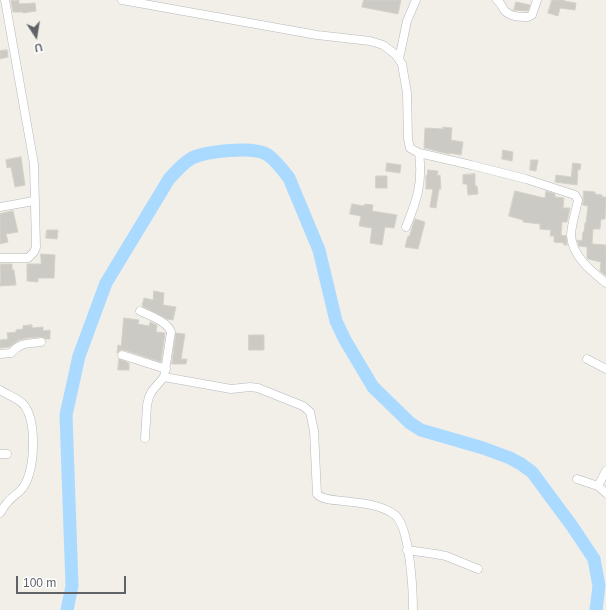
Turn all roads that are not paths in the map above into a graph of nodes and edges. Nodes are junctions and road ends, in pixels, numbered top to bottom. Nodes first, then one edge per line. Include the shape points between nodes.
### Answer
1 (5, 0) edge
2 (122, 0) edge
3 (416, 0) edge
4 (497, 0) edge
5 (537, 0) edge
6 (400, 59) junction
7 (419, 153) junction
8 (34, 201) junction
9 (0, 207) edge
10 (406, 228) dead end
11 (0, 258) edge
12 (606, 282) edge
13 (140, 311) dead end
14 (41, 342) dead end
15 (0, 354) edge
16 (122, 355) dead end
17 (587, 359) dead end
18 (606, 368) edge
19 (165, 373) junction
20 (0, 390) edge
21 (144, 438) dead end
22 (606, 471) edge
23 (578, 479) dead end
24 (598, 486) junction
25 (606, 493) edge
26 (0, 514) edge
27 (407, 550) junction
28 (478, 569) dead end
29 (413, 610) edge

1 - 8 street via 34,164
2 - 6 street via 370,41 391,50
3 - 6 street via 407,21
4 - 5 street via 510,15 528,17 532,14
6 - 7 street via 406,84 409,144
7 - 10 street via 421,178
7 - 12 street via 526,179 576,195 578,200 571,232 572,242 586,266
8 - 9 street
8 - 11 street via 34,252 28,258
13 - 19 street via 170,329
14 - 15 street via 23,344 11,353
16 - 19 street
17 - 18 street
19 - 21 street via 149,397
19 - 27 street via 231,388 258,388 303,406 310,412 314,432 317,494 328,499 375,505 395,515 403,526
20 - 26 street via 25,406 31,420 32,431 28,479 6,503
22 - 24 street
23 - 24 street
24 - 25 street
27 - 28 street via 446,556
27 - 29 street

